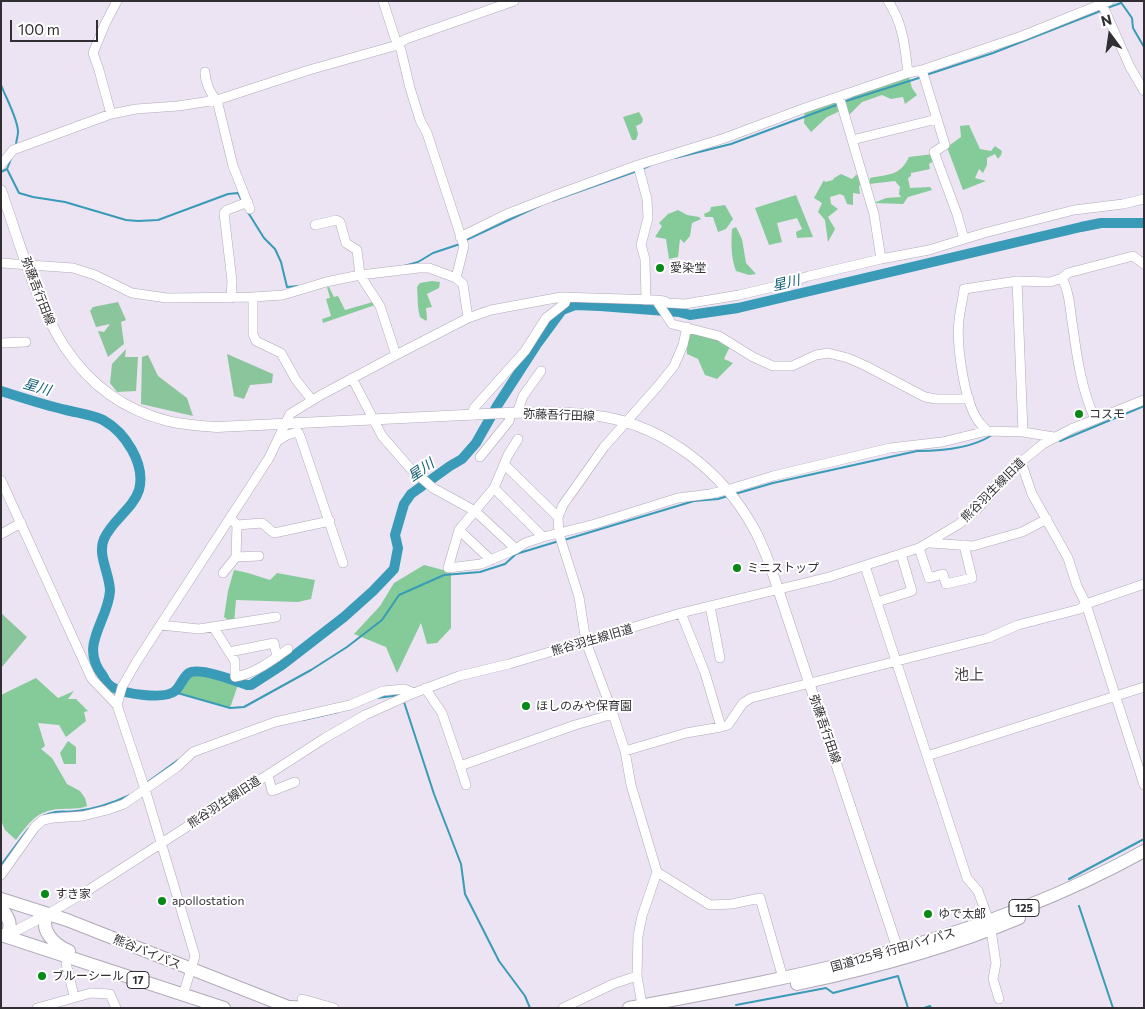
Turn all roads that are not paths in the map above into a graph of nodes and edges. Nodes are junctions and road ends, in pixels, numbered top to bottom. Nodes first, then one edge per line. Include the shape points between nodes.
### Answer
1 (117, 1) edge
2 (383, 1) edge
3 (514, 1) edge
4 (888, 1) edge
5 (1105, 3) edge
6 (398, 43) junction
7 (922, 70) junction
8 (205, 72) dead end
9 (908, 73) junction
10 (1144, 91) edge
11 (839, 96) junction
12 (217, 100) junction
13 (111, 114) junction
14 (937, 119) junction
15 (852, 140) junction
16 (1, 165) edge
17 (638, 165) junction
18 (1, 190) edge
19 (1142, 203) edge
20 (315, 225) dead end
21 (460, 237) junction
22 (964, 240) junction
23 (881, 259) junction
24 (1, 263) edge
25 (1144, 264) edge
26 (28, 265) junction
27 (360, 275) junction
28 (456, 278) junction
29 (1062, 278) junction
30 (1017, 281) junction
31 (254, 297) junction
32 (567, 297) junction
33 (231, 298) junction
34 (646, 300) junction
35 (656, 300) junction
36 (468, 318) junction
37 (687, 327) junction
38 (26, 342) dead end
39 (1, 343) edge
40 (396, 355) junction
41 (542, 371) dead end
42 (352, 378) junction
43 (969, 399) junction
44 (312, 400) junction
45 (1144, 400) edge
46 (512, 413) junction
47 (474, 415) junction
48 (1095, 419) junction
49 (373, 420) junction
50 (626, 422) junction
51 (285, 424) junction
52 (987, 431) junction
53 (1023, 432) junction
54 (1054, 437) junction
55 (518, 439) dead end
56 (279, 440) junction
57 (480, 457) dead end
58 (1021, 462) junction
59 (504, 464) junction
60 (1, 480) edge
61 (494, 488) junction
62 (728, 490) junction
63 (475, 511) junction
64 (558, 517) junction
65 (230, 518) junction
66 (1047, 519) junction
67 (330, 521) junction
68 (21, 523) junction
69 (237, 525) junction
70 (459, 530) junction
71 (1, 534) edge
72 (559, 534) junction
73 (543, 537) junction
74 (930, 543) junction
75 (964, 545) junction
76 (919, 548) junction
77 (516, 549) junction
78 (902, 554) junction
79 (259, 556) dead end
80 (236, 557) junction
81 (491, 560) junction
82 (343, 563) dead end
83 (865, 566) junction
84 (223, 573) dead end
85 (1144, 584) edge
86 (778, 590) junction
87 (877, 602) junction
88 (1086, 604) junction
89 (710, 606) junction
90 (681, 614) junction
91 (276, 617) dead end
92 (161, 625) junction
93 (214, 628) junction
94 (586, 642) junction
95 (288, 648) dead end
96 (229, 652) junction
97 (277, 657) junction
98 (720, 658) dead end
99 (896, 660) junction
100 (810, 684) junction
101 (1144, 687) edge
102 (425, 688) junction
103 (406, 696) junction
104 (1115, 696) junction
105 (117, 702) junction
106 (613, 714) junction
107 (721, 728) junction
108 (625, 751) junction
109 (927, 756) junction
110 (460, 766) junction
111 (268, 775) junction
112 (294, 782) dead end
113 (466, 785) dead end
114 (1144, 785) edge
115 (144, 786) junction
116 (161, 843) junction
117 (1144, 851) edge
118 (1144, 860) edge
119 (657, 872) junction
120 (1, 875) edge
121 (1, 899) edge
122 (1, 908) edge
123 (48, 914) junction
124 (988, 927) junction
125 (3, 937) edge
126 (900, 955) junction
127 (66, 963) junction
128 (98, 966) junction
129 (191, 970) junction
130 (637, 976) junction
131 (782, 978) junction
132 (183, 995) junction
133 (74, 996) junction
134 (999, 999) dead end
135 (306, 1004) edge
136 (290, 1007) edge
137 (636, 1007) edge
138 (37, 1008) edge
139 (116, 1008) edge
140 (204, 1008) edge
141 (224, 1008) edge
142 (334, 1008) edge
143 (563, 1008) edge
144 (672, 1008) edge

1 - 13 street via 93,53
2 - 6 street
3 - 6 street
4 - 9 street via 903,36
5 - 7 street
5 - 10 street via 1130,67
6 - 12 street
6 - 21 street
7 - 9 street
7 - 14 street
8 - 12 street via 212,96
9 - 11 street
11 - 15 street
11 - 17 street via 725,138
12 - 13 street
12 - 33 street via 233,166 249,205 224,213
13 - 16 street via 14,150
14 - 15 street
14 - 22 street via 945,145 934,152
15 - 23 street via 874,214
17 - 21 street via 507,214
17 - 34 street via 648,218 641,245 645,259
18 - 26 main road, 弥藤吾行田線
19 - 22 street via 1074,210
20 - 27 street via 340,222 346,243 357,250
21 - 28 street via 464,246
22 - 23 street
23 - 35 street via 716,299 685,304
24 - 26 street
25 - 29 street via 1133,256 1068,273
26 - 33 street via 73,268 132,293 167,298
26 - 51 main road, 弥藤吾行田線 via 50,324 66,351 92,381 126,405 145,414 187,425
27 - 28 street via 429,268
27 - 31 street via 282,295
27 - 40 street via 380,306
28 - 36 street via 463,284
29 - 30 street via 1050,282
29 - 48 street
30 - 43 street via 964,289 959,350
30 - 53 street
31 - 33 street
31 - 44 street via 253,334 256,341 281,353
32 - 34 street
32 - 36 street via 518,304
32 - 47 street via 565,303 546,318 525,351 474,408
34 - 35 street
35 - 37 street via 672,324
36 - 40 street
37 - 43 street via 719,336 773,366 792,366 828,353 848,358 925,401
37 - 50 street via 674,366
38 - 39 street
40 - 42 street
41 - 46 street
42 - 44 street
42 - 49 street
43 - 52 street via 976,419
44 - 51 street via 290,414
45 - 48 street, 熊谷羽生線旧道
46 - 47 main road, 弥藤吾行田線
46 - 50 main road, 弥藤吾行田線 via 587,414
46 - 57 street
47 - 49 main road, 弥藤吾行田線
48 - 54 street, 熊谷羽生線旧道
49 - 51 main road, 弥藤吾行田線
49 - 63 street via 409,468 433,488
50 - 62 main road, 弥藤吾行田線 via 662,437 680,449
50 - 64 street via 585,473 563,504
51 - 56 street
52 - 53 street
52 - 62 street via 942,442 890,448
53 - 54 street
54 - 58 street, 熊谷羽生線旧道
55 - 59 street
56 - 65 street
56 - 67 street via 298,432
58 - 66 street via 1032,494
58 - 74 street, 熊谷羽生線旧道 via 977,509
59 - 61 street
59 - 64 street
60 - 68 street
61 - 63 street
61 - 73 street
62 - 72 street via 678,498
62 - 86 main road, 弥藤吾行田線 via 753,527
63 - 70 street
63 - 77 street
64 - 72 street
65 - 69 street
65 - 92 street
66 - 75 street via 1022,532 973,546
66 - 88 street via 1068,558
67 - 69 street via 274,533 262,523
67 - 82 street
68 - 71 street
68 - 105 street via 92,679
69 - 80 street
70 - 81 street
70 - 81 street via 448,568
72 - 73 street
72 - 94 street via 579,597
73 - 77 street
74 - 75 street
74 - 76 street, 熊谷羽生線旧道
75 - 76 street via 972,578 946,584 943,574 928,578
76 - 78 street, 熊谷羽生線旧道
77 - 81 street
78 - 83 street, 熊谷羽生線旧道
78 - 87 street via 912,591
79 - 80 street
80 - 84 street
83 - 86 street, 熊谷羽生線旧道
83 - 87 street
85 - 88 street
86 - 89 street, 熊谷羽生線旧道
86 - 100 main road, 弥藤吾行田線
87 - 99 street
88 - 99 street via 1080,609 1018,625 988,638
88 - 104 street
89 - 90 street, 熊谷羽生線旧道
89 - 98 street
90 - 94 street, 熊谷羽生線旧道
90 - 107 street via 705,673
91 - 93 street
92 - 93 street
92 - 105 street via 122,687
93 - 96 street
94 - 102 street, 熊谷羽生線旧道
94 - 106 street
95 - 97 street
96 - 97 street via 274,643
96 - 97 street via 235,661 235,677 243,676
99 - 100 street
99 - 109 street
100 - 107 street via 751,698
100 - 126 main road, 弥藤吾行田線
101 - 104 street
102 - 103 street, 熊谷羽生線旧道
102 - 110 street via 442,713
103 - 111 street, 熊谷羽生線旧道 via 364,715
103 - 115 street via 404,689 383,691 350,705 274,722 238,734 193,752 177,767
104 - 109 street
104 - 114 street
105 - 115 street
106 - 108 street
106 - 110 street
107 - 108 street via 686,733
108 - 119 street via 631,785
109 - 124 street via 967,878 978,891
110 - 113 street
111 - 112 street via 272,791
111 - 116 street, 熊谷羽生線旧道
115 - 116 street
115 - 120 street via 124,804 83,816 43,820
116 - 123 street, 熊谷羽生線旧道
116 - 129 street via 195,956
117 - 124 highway, 国道125号 行田バイパス / 125
118 - 124 highway, 国道125号 行田バイパス / 125 via 1054,904
119 - 130 street via 638,936
119 - 131 street via 710,905 760,898
121 - 123 highway, 熊谷バイパス / 17
122 - 125 highway via 10,924 10,931
123 - 125 main road
123 - 128 highway via 46,926 52,940 61,948
123 - 129 highway, 熊谷バイパス / 17
124 - 126 highway, 国道125号 行田バイパス / 125
124 - 134 street via 996,963 993,978
125 - 127 street via 15,946
125 - 128 highway, 17
126 - 131 highway, 国道125号 行田バイパス / 125
126 - 144 highway, 国道125号 行田バイパス / 125 via 833,976
127 - 133 street
127 - 140 street
128 - 132 highway, 17
129 - 132 street
129 - 136 highway, 熊谷バイパス / 17
130 - 137 street
130 - 143 street
131 - 137 highway, 国道125号 行田バイパス / 125
132 - 141 highway, 17
133 - 138 street
133 - 139 street via 110,994
135 - 136 highway, 熊谷バイパス
135 - 142 street

